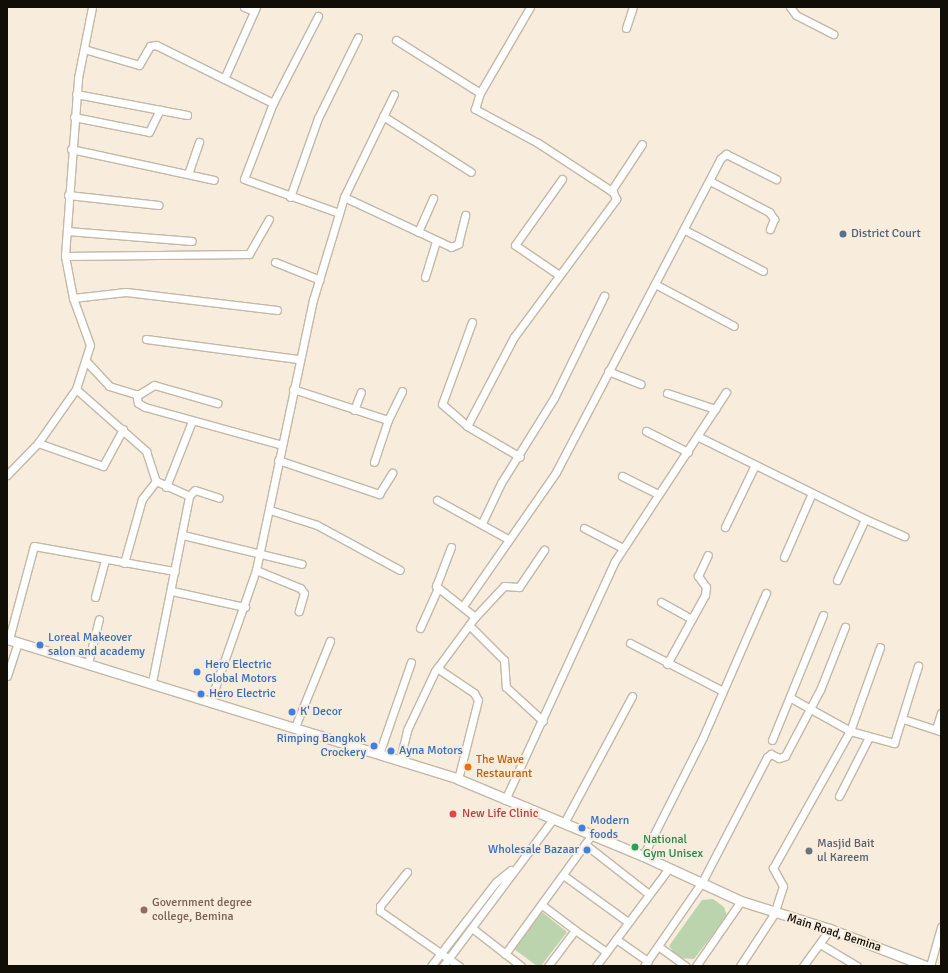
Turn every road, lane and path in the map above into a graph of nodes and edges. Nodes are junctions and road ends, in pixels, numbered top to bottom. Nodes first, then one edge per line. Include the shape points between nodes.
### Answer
1 (92, 7) edge
2 (244, 7) edge
3 (530, 7) edge
4 (633, 7) edge
5 (790, 7) edge
6 (255, 9) edge
7 (318, 16) dead end
8 (626, 28) dead end
9 (833, 34) dead end
10 (358, 37) dead end
11 (396, 40) dead end
12 (84, 49) junction
13 (224, 79) junction
14 (480, 93) junction
15 (76, 94) junction
16 (394, 94) dead end
17 (273, 103) junction
18 (160, 109) junction
19 (187, 115) dead end
20 (383, 116) junction
21 (74, 117) junction
22 (199, 142) dead end
23 (642, 144) dead end
24 (71, 149) junction
25 (471, 172) dead end
26 (188, 174) junction
27 (562, 179) dead end
28 (214, 180) dead end
29 (776, 180) dead end
30 (710, 181) junction
31 (611, 191) junction
32 (68, 196) junction
33 (290, 197) junction
34 (344, 197) junction
35 (433, 198) dead end
36 (158, 205) dead end
37 (339, 213) junction
38 (465, 216) dead end
39 (269, 219) dead end
40 (770, 229) dead end
41 (685, 230) junction
42 (67, 231) junction
43 (418, 232) junction
44 (192, 241) dead end
45 (436, 241) junction
46 (65, 256) junction
47 (275, 262) dead end
48 (763, 271) dead end
49 (559, 275) junction
50 (426, 277) dead end
51 (320, 280) junction
52 (656, 284) junction
53 (604, 296) dead end
54 (73, 298) junction
55 (276, 310) dead end
56 (472, 322) dead end
57 (734, 326) dead end
58 (146, 339) dead end
59 (298, 359) junction
60 (86, 361) junction
61 (608, 371) junction
62 (641, 384) dead end
63 (76, 389) junction
64 (293, 389) junction
65 (402, 391) dead end
66 (361, 392) dead end
67 (726, 392) dead end
68 (667, 393) dead end
69 (136, 394) junction
70 (217, 403) dead end
71 (354, 410) junction
72 (715, 410) junction
73 (388, 420) junction
74 (192, 421) junction
75 (467, 426) junction
76 (123, 430) junction
77 (646, 431) dead end
78 (699, 437) junction
79 (38, 443) junction
80 (282, 445) junction
81 (688, 452) junction
82 (520, 457) junction
83 (278, 460) junction
84 (374, 462) dead end
85 (755, 465) junction
86 (392, 473) dead end
87 (7, 475) edge
88 (622, 476) dead end
89 (156, 481) junction
90 (166, 487) junction
91 (812, 493) junction
92 (658, 494) junction
93 (189, 496) junction
94 (219, 498) dead end
95 (437, 500) dead end
96 (270, 510) junction
97 (865, 519) junction
98 (482, 523) junction
99 (725, 527) dead end
100 (584, 528) dead end
101 (183, 535) junction
102 (904, 536) dead end
103 (508, 539) junction
104 (451, 547) dead end
105 (623, 548) junction
106 (544, 550) dead end
107 (260, 552) junction
108 (708, 555) dead end
109 (784, 557) dead end
110 (105, 559) junction
111 (124, 563) junction
112 (302, 564) dead end
113 (256, 570) junction
114 (400, 570) dead end
115 (175, 571) junction
116 (837, 580) dead end
117 (438, 588) junction
118 (172, 591) junction
119 (766, 593) dead end
120 (95, 597) dead end
121 (661, 602) dead end
122 (463, 606) junction
123 (246, 607) junction
124 (299, 611) dead end
125 (823, 614) dead end
126 (474, 617) junction
127 (99, 619) dead end
128 (692, 619) junction
129 (469, 625) junction
130 (845, 627) dead end
131 (420, 628) dead end
132 (11, 640) edge
133 (330, 641) dead end
134 (630, 643) dead end
135 (880, 647) dead end
136 (411, 662) dead end
137 (88, 663) junction
138 (667, 664) junction
139 (918, 666) dead end
140 (437, 668) junction
141 (7, 676) edge
142 (152, 682) junction
143 (721, 690) junction
144 (632, 696) dead end
145 (791, 698) junction
146 (210, 702) junction
147 (810, 711) junction
148 (941, 713) edge
149 (903, 719) junction
150 (543, 721) junction
151 (295, 727) junction
152 (938, 730) edge
153 (850, 731) junction
154 (869, 737) junction
155 (772, 740) dead end
156 (379, 754) junction
157 (400, 759) junction
158 (458, 779) junction
159 (839, 796) dead end
160 (505, 800) junction
161 (553, 819) junction
162 (564, 823) junction
163 (590, 837) junction
164 (586, 845) junction
165 (643, 856) junction
166 (518, 864) junction
167 (669, 868) junction
168 (407, 872) dead end
169 (564, 875) junction
170 (702, 882) junction
171 (649, 894) junction
172 (742, 901) junction
173 (542, 905) junction
174 (774, 914) junction
175 (628, 922) junction
176 (941, 927) edge
177 (472, 928) junction
178 (830, 929) junction
179 (575, 930) junction
180 (616, 939) junction
181 (820, 944) junction
182 (658, 946) junction
183 (606, 952) junction
184 (439, 954) junction
185 (505, 954) junction
186 (449, 958) junction
187 (646, 964) edge
188 (743, 965) edge
189 (431, 966) edge
190 (443, 966) edge
191 (460, 966) edge
192 (520, 966) edge
193 (548, 966) edge
194 (596, 966) edge
195 (686, 966) edge
196 (696, 966) edge
197 (803, 966) edge
198 (857, 966) edge
199 (926, 966) edge
200 (930, 966) edge

1 - 12 street
2 - 6 street
3 - 14 street
4 - 8 street
5 - 9 street via 796,15
6 - 13 street
7 - 17 street
10 - 33 street via 318,118
11 - 14 street
12 - 13 street via 139,65 150,46 156,45
12 - 15 street
13 - 17 street
14 - 31 street via 475,109 479,112 538,143
15 - 18 street
15 - 21 street
16 - 20 street
17 - 33 street via 244,179
18 - 19 street
18 - 21 street via 149,132
20 - 25 street
20 - 34 street
21 - 24 street
22 - 26 street
23 - 31 street
24 - 26 street
24 - 32 street
26 - 28 street
27 - 49 street via 515,245
29 - 30 street via 726,154
30 - 40 street via 769,212 774,219
30 - 41 street
31 - 49 street via 616,200
32 - 36 street
32 - 42 street
33 - 37 street
34 - 37 street
34 - 43 street
35 - 43 street
37 - 51 street
38 - 45 street via 456,246
39 - 46 street via 249,254
41 - 48 street
41 - 52 street
42 - 44 street
42 - 46 street
43 - 45 street
45 - 50 street
46 - 54 street
47 - 51 street
49 - 75 street via 514,337
51 - 59 street
52 - 57 street
52 - 61 street
53 - 82 street
54 - 55 street via 126,292
54 - 60 street via 90,345
56 - 75 street via 442,401 445,408
58 - 59 street
59 - 64 street
60 - 63 street
60 - 69 street via 107,386
61 - 62 street
61 - 103 street via 556,472
63 - 76 street
63 - 79 street
64 - 71 street
64 - 80 street
65 - 73 street
66 - 71 street
67 - 72 street
68 - 72 street
69 - 70 street via 154,385
69 - 74 street via 138,403 145,407
71 - 73 street
72 - 78 street
73 - 84 street
74 - 80 street
74 - 90 street
75 - 82 street
76 - 79 street via 103,466
76 - 89 street via 146,451
77 - 81 street
78 - 81 street
78 - 85 street
79 - 87 street
80 - 83 street
81 - 92 street
82 - 98 street via 501,483
83 - 86 street via 379,494
83 - 96 street
85 - 91 street
85 - 99 street
88 - 92 street
89 - 90 street
89 - 111 street via 142,499
90 - 93 street
91 - 97 street
91 - 109 street
92 - 105 street
93 - 94 street via 195,490
93 - 101 street
95 - 98 street
96 - 107 street
96 - 114 street via 317,525
97 - 102 street
97 - 116 street
98 - 103 street
100 - 105 street
101 - 107 street
101 - 115 street
103 - 122 street
104 - 117 street via 436,583
105 - 150 street via 587,618
106 - 126 street via 518,589 504,586
107 - 112 street
107 - 113 street
108 - 128 street via 698,576 707,590
110 - 111 street
110 - 120 street
110 - 132 street via 33,547
111 - 115 street
113 - 123 street
113 - 124 street via 300,588 304,593
115 - 118 street
117 - 122 street
117 - 131 street
118 - 123 street
118 - 142 street
119 - 143 street
121 - 128 street
122 - 126 street
123 - 146 street
125 - 145 street
126 - 129 street
127 - 137 street
128 - 138 street
129 - 140 street
129 - 150 street via 504,660 506,687
130 - 147 street
132 - 137 main road, Main Road, Bemina
132 - 141 street
133 - 151 street
134 - 138 street
135 - 153 street
136 - 156 street
137 - 142 main road, Main Road, Bemina
138 - 143 street
139 - 149 street
140 - 157 street via 412,719
140 - 158 street via 474,693 478,700
142 - 146 main road, Main Road, Bemina
143 - 165 street via 703,737
144 - 162 street
145 - 147 street
145 - 155 street
146 - 151 main road, Main Road, Bemina
147 - 153 street
147 - 170 street via 785,756 767,757
148 - 152 street
149 - 152 street
149 - 154 street via 894,744
150 - 160 street
151 - 156 main road, Main Road, Bemina
153 - 154 street
153 - 174 street via 773,868 783,886
154 - 159 street
156 - 157 main road, Main Road, Bemina
157 - 158 main road, Main Road, Bemina
158 - 160 main road, Main Road, Bemina
160 - 161 main road, Main Road, Bemina
161 - 162 main road, Main Road, Bemina
161 - 166 street
162 - 163 main road, Main Road, Bemina
163 - 164 street
163 - 165 main road, Main Road, Bemina
164 - 169 street
164 - 171 street
165 - 167 main road, Main Road, Bemina
166 - 177 street
166 - 184 street via 496,882
167 - 170 main road, Main Road, Bemina
167 - 171 street
168 - 184 street via 379,908
169 - 173 street
169 - 175 street
170 - 172 main road, Main Road, Bemina
170 - 182 street
171 - 175 street
172 - 174 main road, Main Road, Bemina
172 - 196 street
173 - 179 street
173 - 185 street
174 - 178 main road, Main Road, Bemina
174 - 188 street
175 - 180 street
176 - 200 street
177 - 185 street
177 - 186 street
178 - 181 street
178 - 199 main road, Main Road, Bemina
179 - 183 street
179 - 193 street
180 - 183 street
180 - 187 street
181 - 197 street
181 - 198 street
182 - 187 street
182 - 195 street
183 - 194 street
184 - 186 street
184 - 189 street
185 - 192 street
186 - 190 street
186 - 191 street

